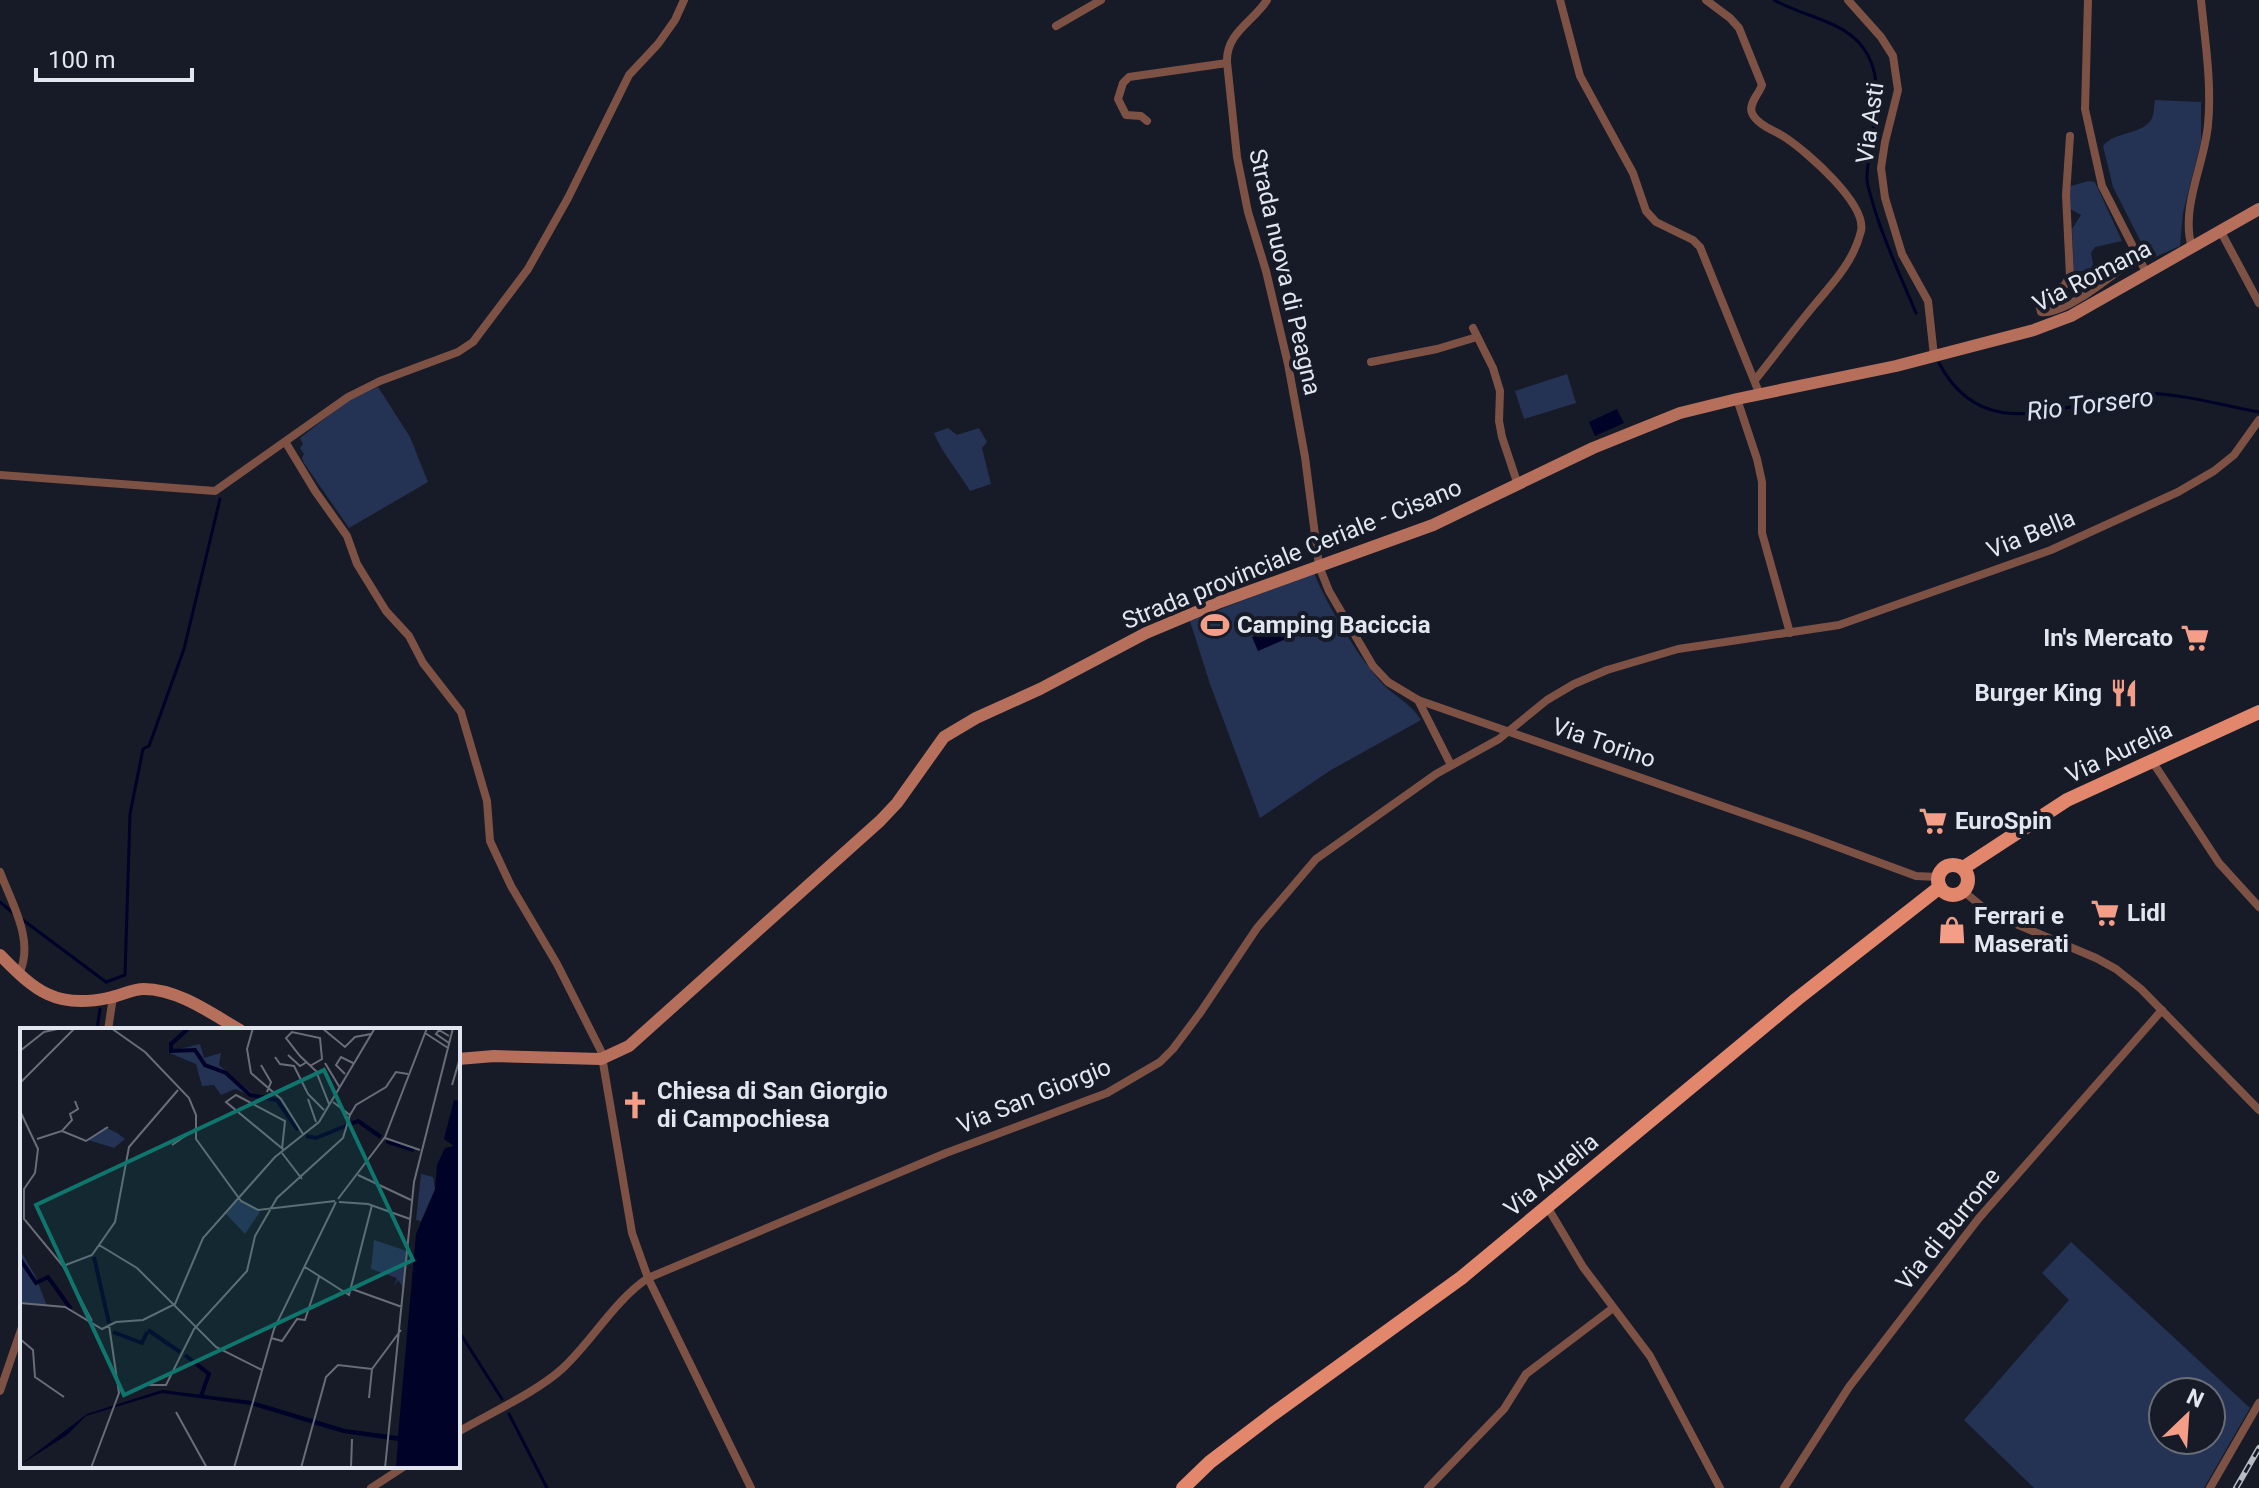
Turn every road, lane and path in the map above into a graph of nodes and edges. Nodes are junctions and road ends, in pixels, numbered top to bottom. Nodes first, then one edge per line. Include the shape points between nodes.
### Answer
1 (684, 0) edge
2 (1101, 0) edge
3 (1267, 0) edge
4 (1560, 0) edge
5 (1706, 0) edge
6 (1848, 0) edge
7 (2088, 0) edge
8 (2201, 0) edge
9 (1056, 26) dead end
10 (1227, 63) junction
11 (1147, 121) dead end
12 (2070, 136) dead end
13 (2259, 209) edge
14 (2221, 232) junction
15 (2192, 248) junction
16 (2139, 255) junction
17 (2147, 274) junction
18 (2259, 303) edge
19 (1473, 328) dead end
20 (1477, 337) junction
21 (1934, 356) junction
22 (1371, 362) dead end
23 (1755, 380) junction
24 (1760, 395) junction
25 (1737, 399) junction
26 (2259, 420) edge
27 (286, 443) junction
28 (0, 475) edge
29 (1518, 485) junction
30 (1319, 566) junction
31 (1790, 633) junction
32 (1418, 700) junction
33 (2259, 712) edge
34 (1509, 731) junction
35 (2152, 761) junction
36 (1451, 765) junction
37 (1963, 868) junction
38 (0, 872) edge
39 (1939, 882) junction
40 (1963, 891) junction
41 (2259, 907) edge
42 (0, 955) edge
43 (19, 974) junction
44 (113, 997) junction
45 (2162, 1010) junction
46 (108, 1028) edge
47 (236, 1028) edge
48 (460, 1059) edge
49 (601, 1059) junction
50 (2259, 1110) edge
51 (1548, 1208) junction
52 (648, 1278) junction
53 (1613, 1308) junction
54 (20, 1333) edge
55 (0, 1391) edge
56 (2259, 1403) edge
57 (460, 1431) edge
58 (402, 1468) edge
59 (371, 1488) edge
60 (751, 1488) edge
61 (1183, 1488) edge
62 (1428, 1488) edge
63 (1720, 1488) edge
64 (1784, 1488) edge
65 (2210, 1488) edge

1 - 27 street via 658,44 629,75 528,269 473,342 348,397
2 - 9 street
3 - 10 street, Strada nuova di Peagna via 1234,36
4 - 23 street via 1580,76 1633,173 1646,211 1700,247
5 - 23 street via 1739,28 1762,85 1751,106 1758,122 1788,139 1829,174 1861,223 1834,285
6 - 21 street, Via Asti via 1893,56 1898,90 1881,168 1885,198 1902,254 1928,301
7 - 16 street via 2085,109 2102,186
8 - 15 street via 2208,124 2187,223
10 - 11 street via 1129,77 1118,99 1126,115
10 - 30 street, Strada nuova di Peagna via 1237,157 1288,364
12 - 16 street via 2070,276 2064,286 2038,299 2041,312 2070,304
13 - 14 main road, Via Romana
14 - 15 main road, Via Romana
14 - 18 street
15 - 17 main road, Via Romana
16 - 17 street
17 - 21 main road, Via Romana via 2071,316
19 - 20 street
20 - 22 street
20 - 29 street via 1500,391 1502,437
21 - 24 main road, Strada provinciale Ceriale - Cisano
23 - 24 street
24 - 25 main road, Strada provinciale Ceriale - Cisano
25 - 29 main road, Strada provinciale Ceriale - Cisano via 1680,413
25 - 31 street via 1757,459 1762,533
26 - 31 street, Via Bella via 2234,455 2214,471 2051,550 1839,625
27 - 28 street via 215,491
27 - 49 street via 347,536 357,564 386,611 461,712 487,801 490,841
29 - 30 main road, Strada provinciale Ceriale - Cisano via 1433,525
30 - 32 street, Via Torino via 1373,666
30 - 49 main road, Strada provinciale Ceriale - Cisano via 1146,633 944,737 880,821 667,1014 629,1046
31 - 34 street, Via Bella via 1678,649 1607,670 1547,700
32 - 34 street, Via Torino
32 - 36 street
33 - 35 main road, Via Aurelia
34 - 36 street, Via San Giorgio
34 - 39 street, Via Torino
35 - 37 main road, Via Aurelia via 2067,800
35 - 41 street via 2219,863
36 - 52 street, Via San Giorgio via 1316,859 1257,928 1160,1062 1107,1093 946,1153
37 - 39 main road, Via Aurelia via 1948,865
37 - 40 main road via 1968,882
38 - 43 street via 23,935 26,952
39 - 40 main road via 1948,894
39 - 51 main road, Via Aurelia via 1924,902 1797,999
40 - 45 street via 1990,913 2116,969
42 - 43 main road
43 - 44 main road via 67,1002
44 - 46 street
44 - 47 main road via 144,989 163,992
45 - 50 street
45 - 64 street, Via di Burrone via 1979,1218 1849,1387
48 - 49 main road, Strada provinciale Ceriale - Cisano
49 - 52 street via 632,1233
51 - 53 street
51 - 61 main road, Via Aurelia
52 - 57 street via 556,1374
52 - 60 street
53 - 62 street via 1526,1374 1504,1409
53 - 63 street via 1650,1356
54 - 55 street
56 - 65 street
58 - 59 street

